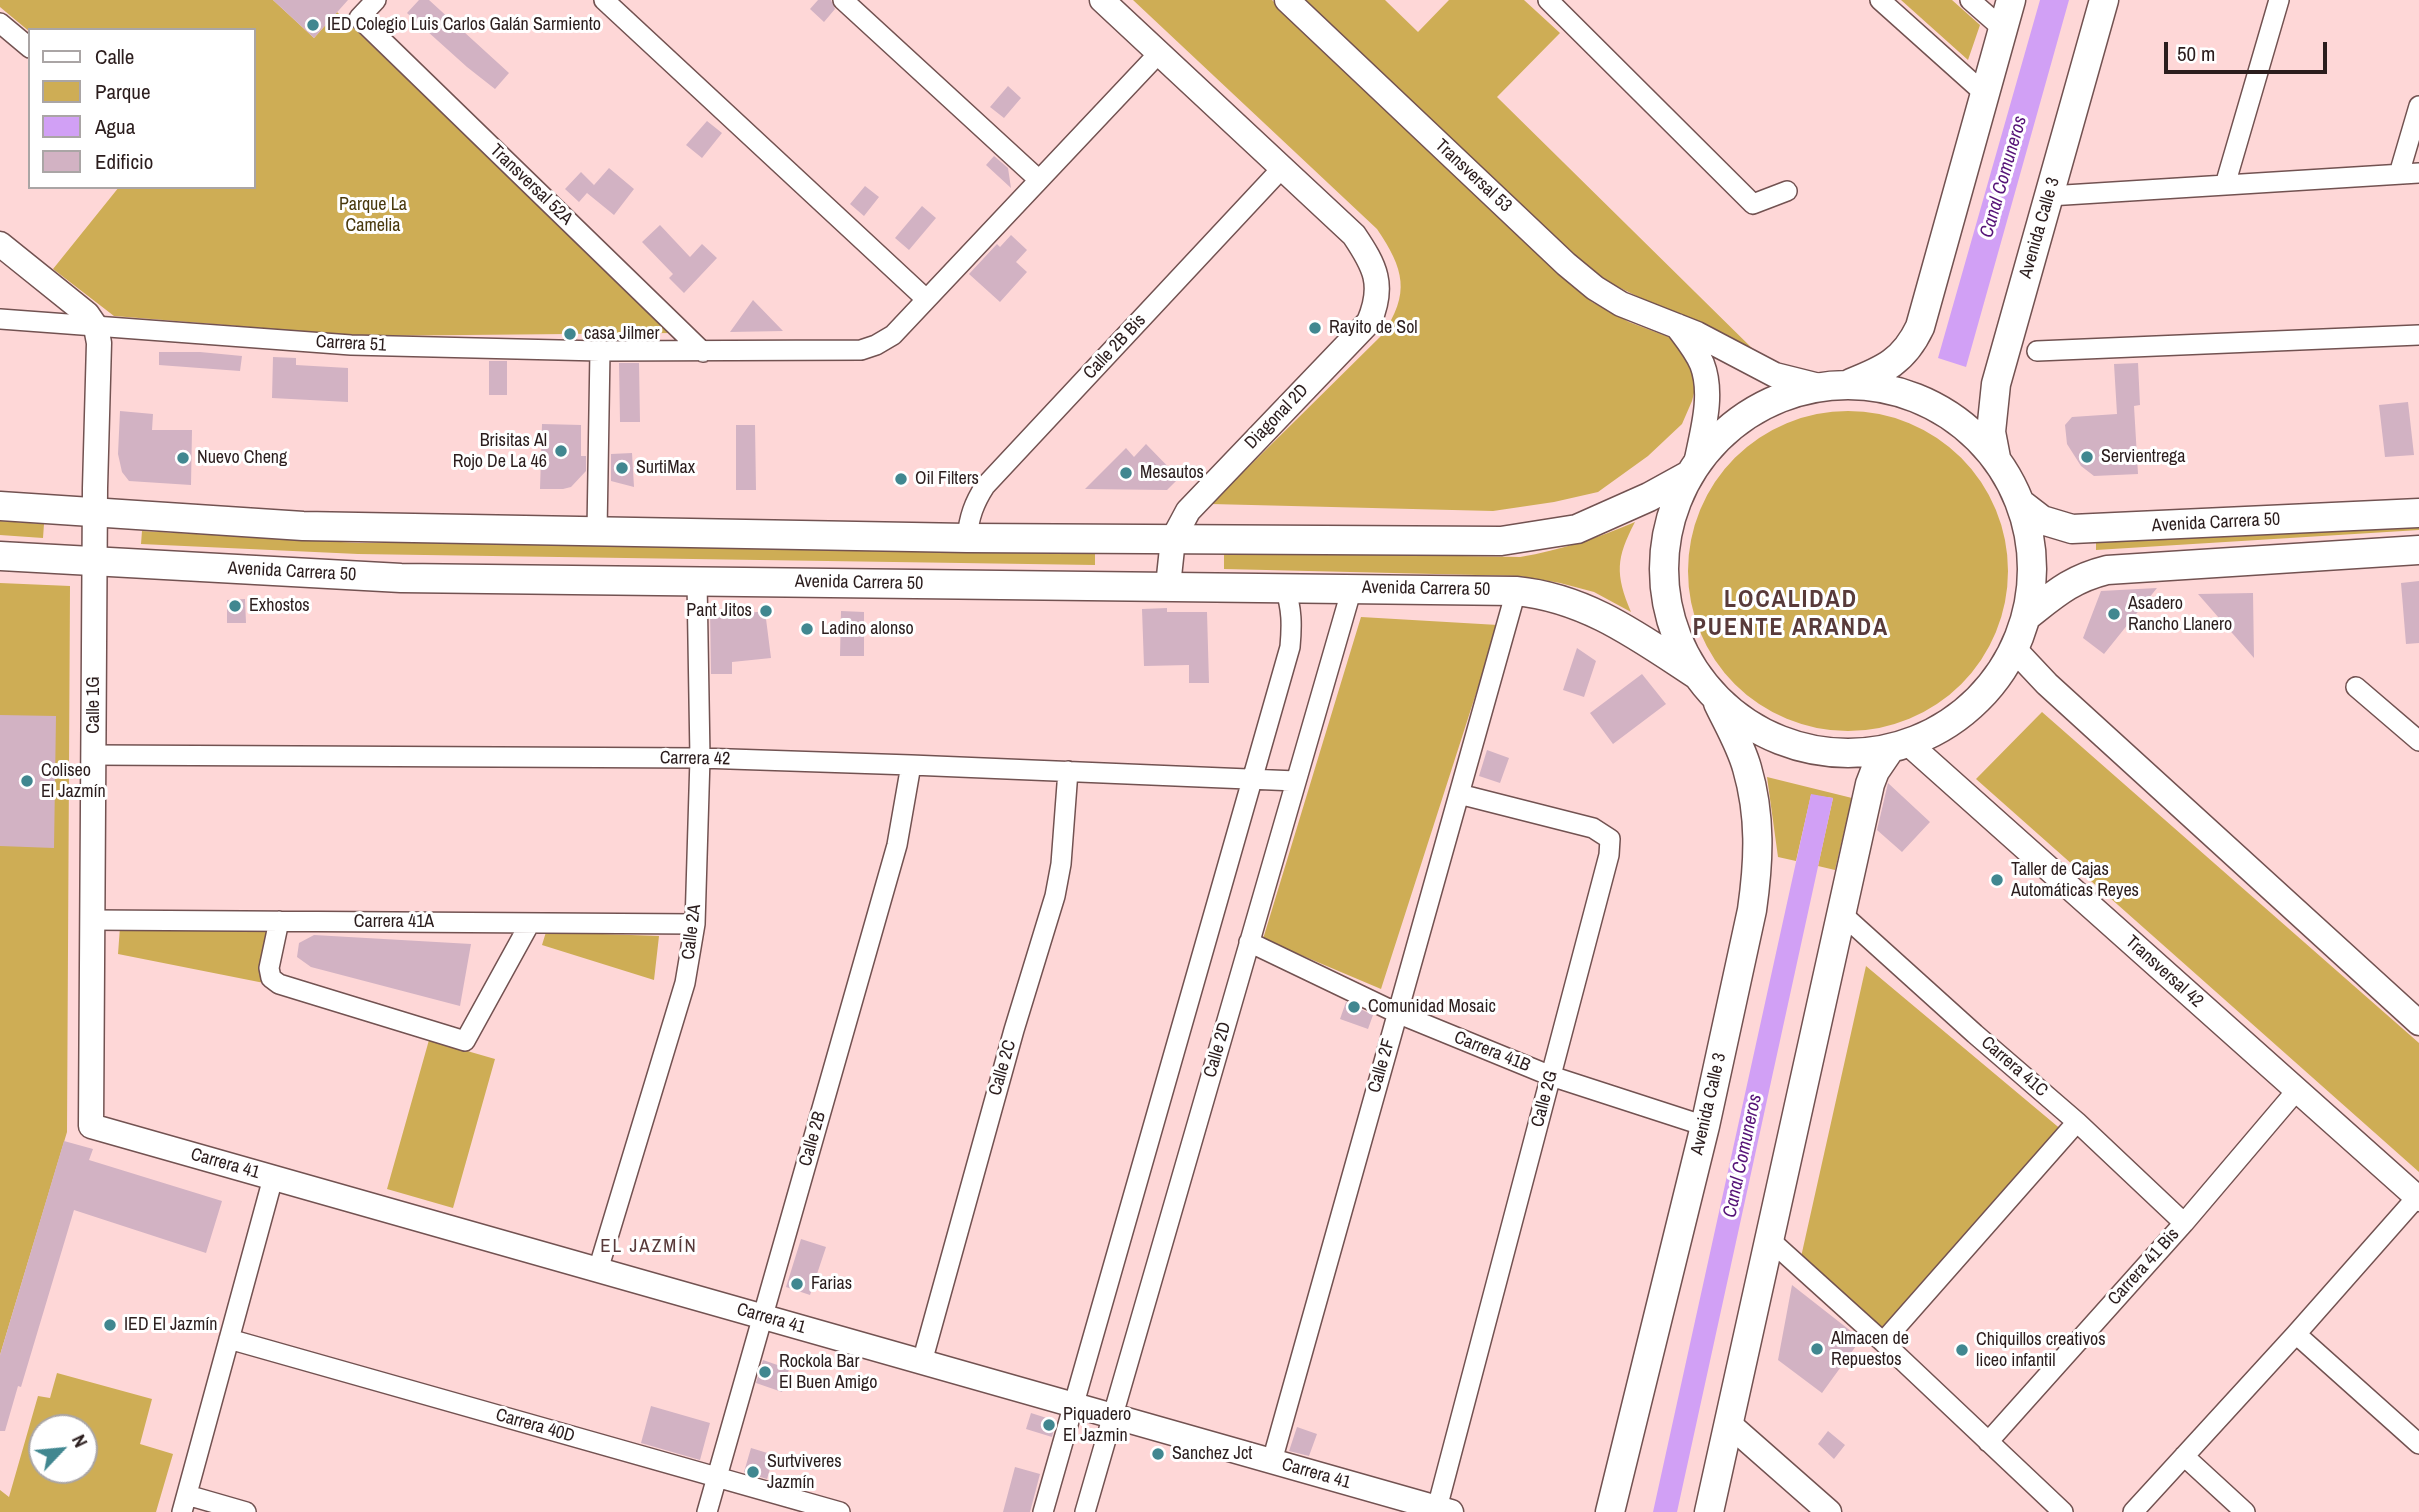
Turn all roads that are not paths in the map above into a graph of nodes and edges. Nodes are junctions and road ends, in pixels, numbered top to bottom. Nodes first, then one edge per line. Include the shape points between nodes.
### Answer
1 (376, 0) edge
2 (604, 0) edge
3 (843, 0) edge
4 (1102, 0) edge
5 (1287, 0) edge
6 (1880, 0) edge
7 (1970, 0) edge
8 (2011, 0) edge
9 (2104, 0) edge
10 (2279, 0) edge
11 (1559, 4) edge
12 (0, 23) edge
13 (2003, 29) junction
14 (28, 46) edge
15 (1159, 53) junction
16 (1985, 94) junction
17 (2419, 106) edge
18 (1283, 167) junction
19 (2409, 173) edge
20 (1038, 179) junction
21 (2225, 185) junction
22 (1787, 191) dead end
23 (2049, 196) junction
24 (0, 244) edge
25 (926, 299) junction
26 (0, 319) edge
27 (1677, 326) junction
28 (96, 327) junction
29 (2419, 335) edge
30 (600, 351) junction
31 (2036, 351) dead end
32 (703, 352) junction
33 (1850, 383) junction
34 (1819, 386) junction
35 (1996, 458) junction
36 (1692, 469) junction
37 (2021, 503) junction
38 (0, 506) edge
39 (95, 512) junction
40 (2419, 513) edge
41 (597, 531) junction
42 (967, 538) junction
43 (1173, 539) junction
44 (2419, 551) edge
45 (0, 556) edge
46 (94, 562) junction
47 (697, 581) junction
48 (1168, 586) junction
49 (1285, 587) junction
50 (1352, 588) junction
51 (1516, 591) junction
52 (2027, 616) junction
53 (2015, 650) junction
54 (1698, 675) junction
55 (2356, 687) dead end
56 (1716, 696) junction
57 (2409, 724) edge
58 (2419, 741) edge
59 (1900, 746) junction
60 (93, 755) junction
61 (700, 758) junction
62 (911, 765) junction
63 (1068, 771) junction
64 (1253, 778) junction
65 (1296, 781) junction
66 (1459, 794) junction
67 (1842, 914) junction
68 (92, 920) junction
69 (279, 921) junction
70 (530, 923) junction
71 (695, 924) junction
72 (1250, 942) junction
73 (1397, 1013) junction
74 (2419, 1023) edge
75 (1551, 1076) junction
76 (2297, 1090) junction
77 (2077, 1122) junction
78 (91, 1126) joint
79 (1704, 1126) junction
80 (273, 1178) junction
81 (2418, 1198) edge
82 (2184, 1223) junction
83 (1770, 1240) junction
84 (598, 1270) junction
85 (762, 1316) junction
86 (2296, 1334) junction
87 (229, 1339) junction
88 (1883, 1342) junction
89 (922, 1362) junction
90 (1073, 1405) junction
91 (1112, 1416) junction
92 (1729, 1424) junction
93 (1988, 1442) junction
94 (2419, 1444) edge
95 (2184, 1456) junction
96 (1272, 1461) junction
97 (717, 1477) junction
98 (185, 1504) edge
99 (1441, 1511) edge
100 (246, 1512) edge
101 (707, 1512) edge
102 (840, 1512) edge
103 (1043, 1512) edge
104 (1085, 1512) edge
105 (1610, 1512) edge
106 (1709, 1512) edge
107 (1829, 1512) edge
108 (2063, 1512) edge
109 (2133, 1512) edge
110 (2245, 1512) edge

1 - 32 street, Transversal 52A via 359,18
2 - 25 street
3 - 20 street
4 - 15 street
5 - 27 street, Transversal 53 via 1580,277 1621,304
6 - 16 street
7 - 13 street
8 - 13 main road
9 - 23 main road, Avenida Calle 3
10 - 21 street
11 - 22 street via 1753,204
12 - 14 street
13 - 16 main road
15 - 18 street
15 - 20 street
16 - 33 main road via 1920,327 1896,361
17 - 19 street
18 - 42 street, Calle 2B Bis via 985,486 974,504
18 - 43 street, Diagonal 2D via 1354,235 1374,272 1378,294 1369,322 1188,511
19 - 21 street
20 - 25 street, Carrera 51
21 - 23 street
23 - 35 main road, Avenida Calle 3 via 1996,384 1991,432
24 - 28 street via 75,304
25 - 32 street, Carrera 51 via 893,335 861,350
26 - 28 street, Carrera 51
27 - 34 street, Transversal 53 via 1775,375
27 - 36 street via 1699,357 1706,379 1704,420
28 - 30 street, Carrera 51 via 351,345
28 - 39 street, Calle 1G
29 - 31 street
30 - 32 street, Carrera 51
30 - 41 street
33 - 34 main road
33 - 35 main road via 1884,387 1946,412
34 - 36 main road via 1783,395 1749,412 1720,435
35 - 37 main road
36 - 43 main road via 1649,497 1577,529 1501,541
36 - 54 main road via 1670,521 1664,570 1673,624
37 - 40 main road, Avenida Carrera 50 via 2042,520 2072,529
37 - 52 main road via 2032,547
38 - 39 main road
39 - 41 main road via 303,526
39 - 46 street, Calle 1G
41 - 42 main road
42 - 43 main road
43 - 48 street
44 - 52 main road via 2107,570 2065,586
45 - 46 main road, Avenida Carrera 50
46 - 47 main road, Avenida Carrera 50 via 401,578
46 - 60 street, Calle 1G
47 - 48 main road, Avenida Carrera 50
47 - 61 street, Calle 2A
48 - 49 main road, Avenida Carrera 50
49 - 50 main road, Avenida Carrera 50
49 - 64 street via 1291,606 1290,647
50 - 51 main road, Avenida Carrera 50
50 - 65 street, Calle 2D
51 - 54 main road, Avenida Carrera 50 via 1574,603
51 - 66 street, Calle 2F
52 - 53 main road
53 - 59 main road via 2002,673 1967,711 1940,730
53 - 74 street
54 - 56 main road
55 - 57 street
56 - 59 main road via 1758,730 1809,749 1863,753
56 - 79 main road, Avenida Calle 3 via 1747,767 1759,825 1759,856 1752,910
57 - 58 street
59 - 67 main road via 1875,771 1870,783
59 - 76 street, Transversal 42
60 - 61 street, Carrera 42
60 - 68 street, Calle 1G
61 - 62 street, Carrera 42
61 - 71 street, Calle 2A
62 - 63 street, Carrera 42
62 - 85 street, Calle 2B via 897,845
63 - 64 street, Carrera 42
63 - 89 street, Calle 2C via 1055,896
64 - 65 street, Carrera 42
64 - 90 street
65 - 72 street, Calle 2D
66 - 73 street, Calle 2F
66 - 75 street, Calle 2G via 1593,828 1609,839 1609,855
67 - 77 street, Carrera 41C
67 - 83 main road
68 - 69 street, Carrera 41A
68 - 78 street, Calle 1G
69 - 70 street, Carrera 41A
69 - 70 street via 269,968 271,978 279,984 466,1041
70 - 71 street, Carrera 41A
71 - 84 street, Calle 2A via 685,984
72 - 73 street, Carrera 41B
72 - 91 street, Calle 2D
73 - 75 street, Carrera 41B
73 - 96 street, Calle 2F
75 - 79 street, Carrera 41B
75 - 99 street, Calle 2G
76 - 81 street, Transversal 42
76 - 82 street, Carrera 41 Bis
77 - 82 street, Carrera 41C
77 - 88 street
78 - 80 street, Carrera 41
79 - 105 main road, Avenida Calle 3
80 - 84 street, Carrera 41
80 - 87 street
81 - 86 street
82 - 93 street, Carrera 41 Bis
83 - 88 street
83 - 92 main road
84 - 85 street, Carrera 41
85 - 89 street, Carrera 41
85 - 97 street, Calle 2B
86 - 94 street
86 - 95 street
87 - 97 street, Carrera 40D
87 - 98 street
88 - 93 street
89 - 90 street, Carrera 41
90 - 91 street, Carrera 41
90 - 103 street
91 - 96 street, Carrera 41
91 - 104 street, Calle 2D
92 - 106 main road
92 - 107 street
93 - 108 street
95 - 109 street
95 - 110 street
96 - 99 street, Carrera 41
97 - 101 street, Calle 2B
97 - 102 street, Carrera 40D
98 - 100 street

